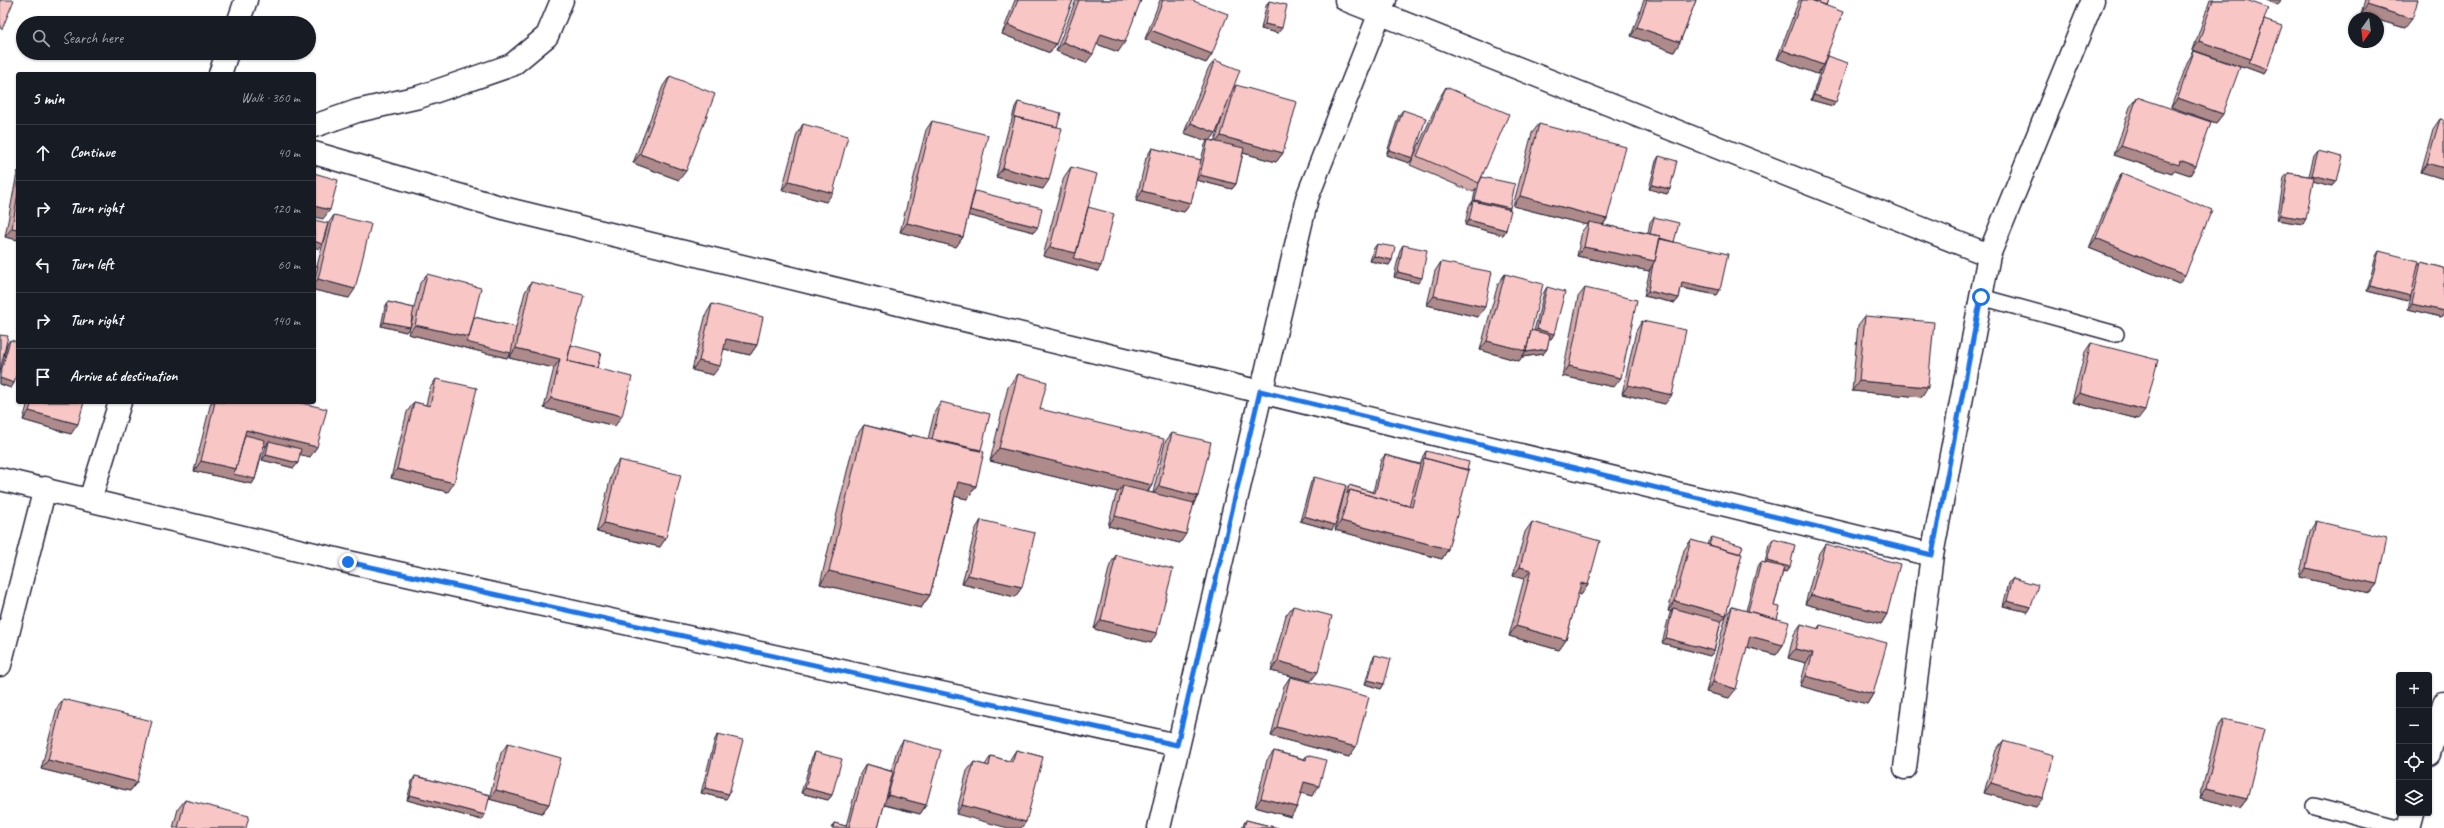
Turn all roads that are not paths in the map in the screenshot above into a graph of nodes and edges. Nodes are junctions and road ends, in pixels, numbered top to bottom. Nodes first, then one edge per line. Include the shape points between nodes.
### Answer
1 (246, 0) edge
2 (562, 0) edge
3 (1346, 0) edge
4 (2093, 0) edge
5 (1382, 6) edge
6 (240, 16) edge
7 (225, 60) edge
8 (221, 72) edge
9 (316, 125) edge
10 (316, 154) edge
11 (1989, 255) junction
12 (1981, 297) junction
13 (2116, 334) dead end
14 (1260, 391) junction
15 (119, 404) edge
16 (0, 479) edge
17 (45, 488) junction
18 (90, 500) junction
19 (1932, 555) junction
20 (0, 665) edge
21 (2444, 703) edge
22 (2432, 744) edge
23 (1177, 745) junction
24 (1905, 768) dead end
25 (2314, 806) dead end
26 (2411, 816) edge
27 (1159, 828) edge
28 (2398, 828) edge
29 (2408, 828) edge

1 - 6 street
2 - 9 street via 547,36 512,65 419,97 357,111
3 - 5 street
4 - 11 street
5 - 11 street
5 - 14 street via 1307,198
7 - 8 street
10 - 14 street via 507,209
11 - 12 street
12 - 13 lane
12 - 19 street
14 - 19 street
14 - 23 street
15 - 18 street
16 - 17 street
17 - 18 street
17 - 20 street
18 - 23 street via 348,562
19 - 24 street
21 - 22 street
23 - 27 street
25 - 28 lane
26 - 29 street

